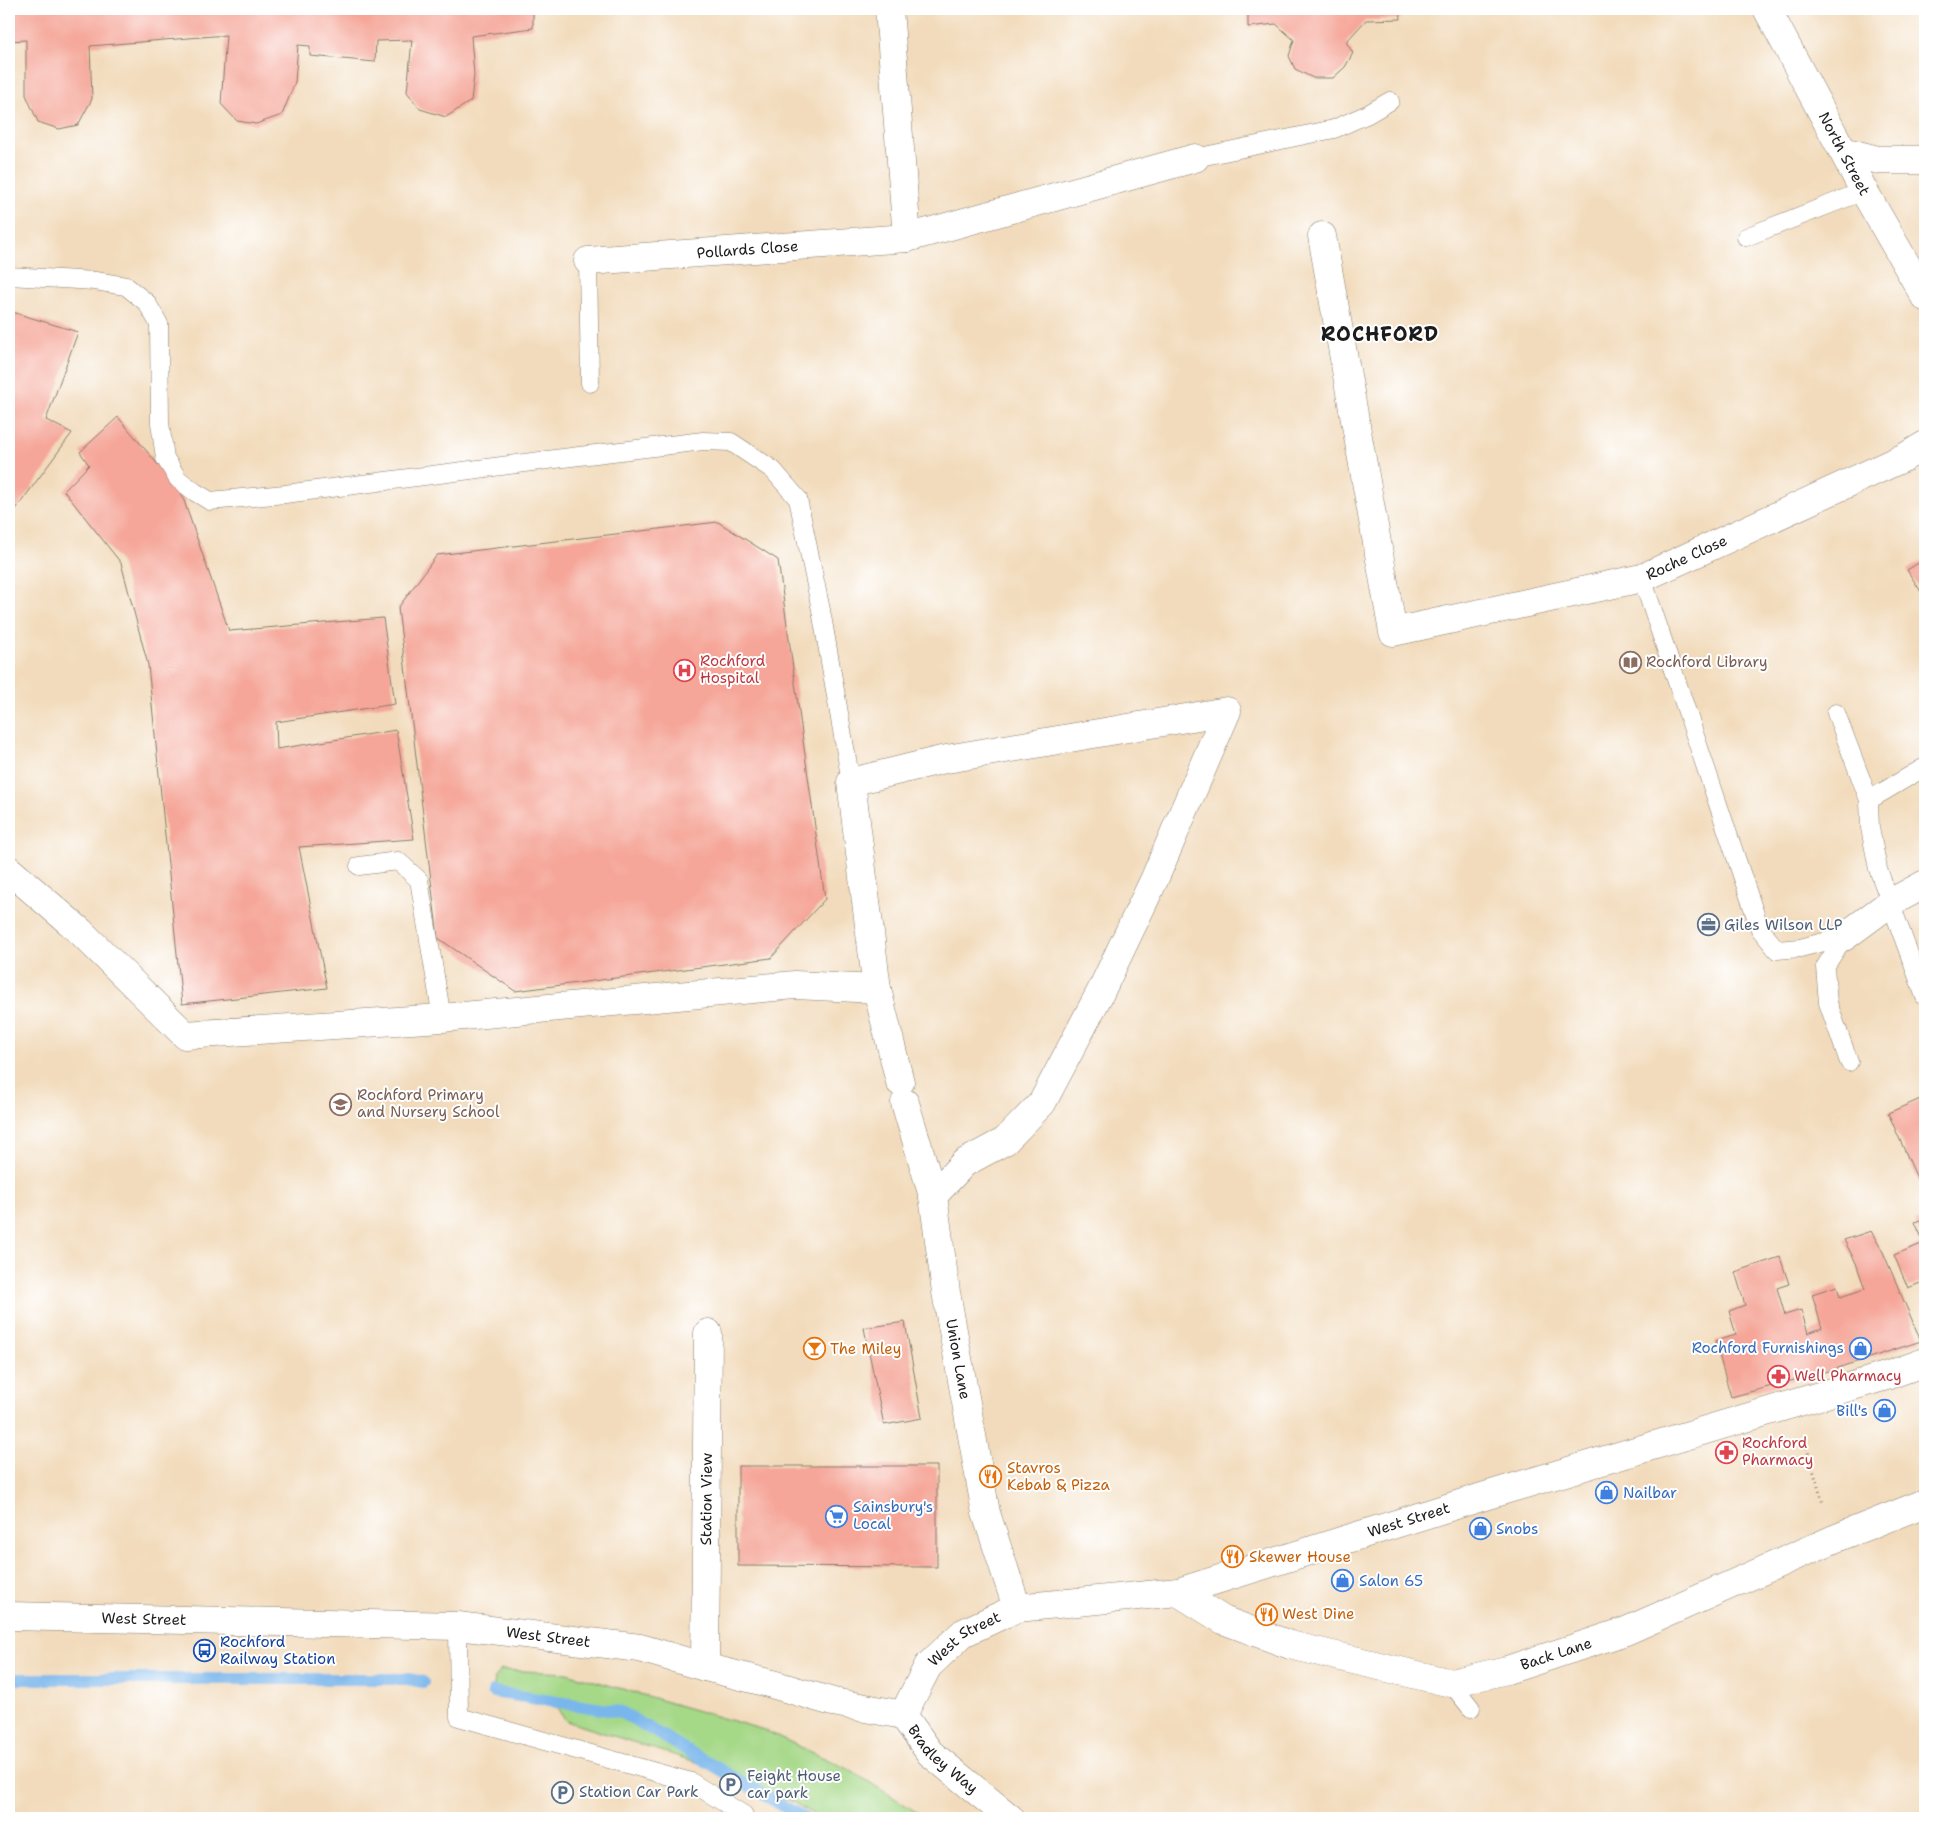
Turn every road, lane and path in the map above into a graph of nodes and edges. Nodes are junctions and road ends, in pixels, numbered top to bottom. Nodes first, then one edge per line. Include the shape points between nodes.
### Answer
1 (889, 9) edge
2 (1767, 9) edge
3 (1390, 101) dead end
4 (1843, 151) junction
5 (1195, 158) joint
6 (1925, 160) edge
7 (1864, 191) junction
8 (1322, 236) dead end
9 (1746, 237) dead end
10 (907, 238) junction
11 (588, 261) joint
12 (9, 276) edge
13 (1925, 296) edge
14 (590, 383) dead end
15 (1925, 445) edge
16 (1642, 578) junction
17 (1836, 713) dead end
18 (1925, 767) edge
19 (851, 782) junction
20 (1869, 800) junction
21 (359, 866) dead end
22 (9, 870) edge
23 (1925, 884) edge
24 (1890, 903) junction
25 (1844, 937) junction
26 (877, 989) junction
27 (1925, 998) edge
28 (442, 1018) junction
29 (1848, 1062) dead end
30 (932, 1196) junction
31 (708, 1333) dead end
32 (1925, 1362) edge
33 (1794, 1404) junction
34 (1925, 1503) edge
35 (1834, 1539) junction
36 (1178, 1592) junction
37 (1017, 1608) junction
38 (9, 1616) edge
39 (458, 1626) junction
40 (704, 1667) junction
41 (1451, 1683) junction
42 (1471, 1708) dead end
43 (903, 1715) junction
44 (745, 1818) edge
45 (1010, 1818) edge

1 - 10 street
2 - 4 street, North Street
3 - 5 lane via 1334,129
4 - 6 street via 1878,160
4 - 7 street, North Street
5 - 10 street, Pollards Close
7 - 9 lane
7 - 13 street, North Street
8 - 16 street, Roche Close via 1393,632
10 - 11 street, Pollards Close
11 - 14 lane
12 - 19 lane via 126,286 147,303 159,324 160,423 165,458 178,479 210,501 693,442 730,442 773,470 798,499
15 - 16 street, Roche Close
16 - 25 lane via 1760,930 1777,950
17 - 20 lane
18 - 20 lane
19 - 26 street, Union Lane
19 - 30 street via 941,760 1227,711 1154,880 1042,1104 1006,1142 964,1162
20 - 24 lane via 1870,828 1878,869
21 - 28 lane via 398,861 419,880
22 - 28 street via 80,931 184,1035
23 - 24 street
24 - 25 street
24 - 27 lane
25 - 29 lane via 1825,967 1828,1003
26 - 28 street via 795,985
26 - 30 street, Union Lane
30 - 37 street, Union Lane via 986,1513
31 - 40 street, Station View
32 - 33 street, West Street
33 - 35 path
33 - 36 street, West Street
34 - 35 street, Back Lane
35 - 41 street, Back Lane via 1626,1631 1507,1670
36 - 37 street, West Street
36 - 41 street, Back Lane via 1223,1620 1290,1645
37 - 43 street, West Street via 963,1633 928,1666
38 - 39 street, West Street
39 - 40 street, West Street via 640,1648
39 - 44 lane via 458,1717 691,1782
40 - 43 street, West Street via 833,1702
41 - 42 lane
43 - 45 street, Bradley Way via 930,1752

